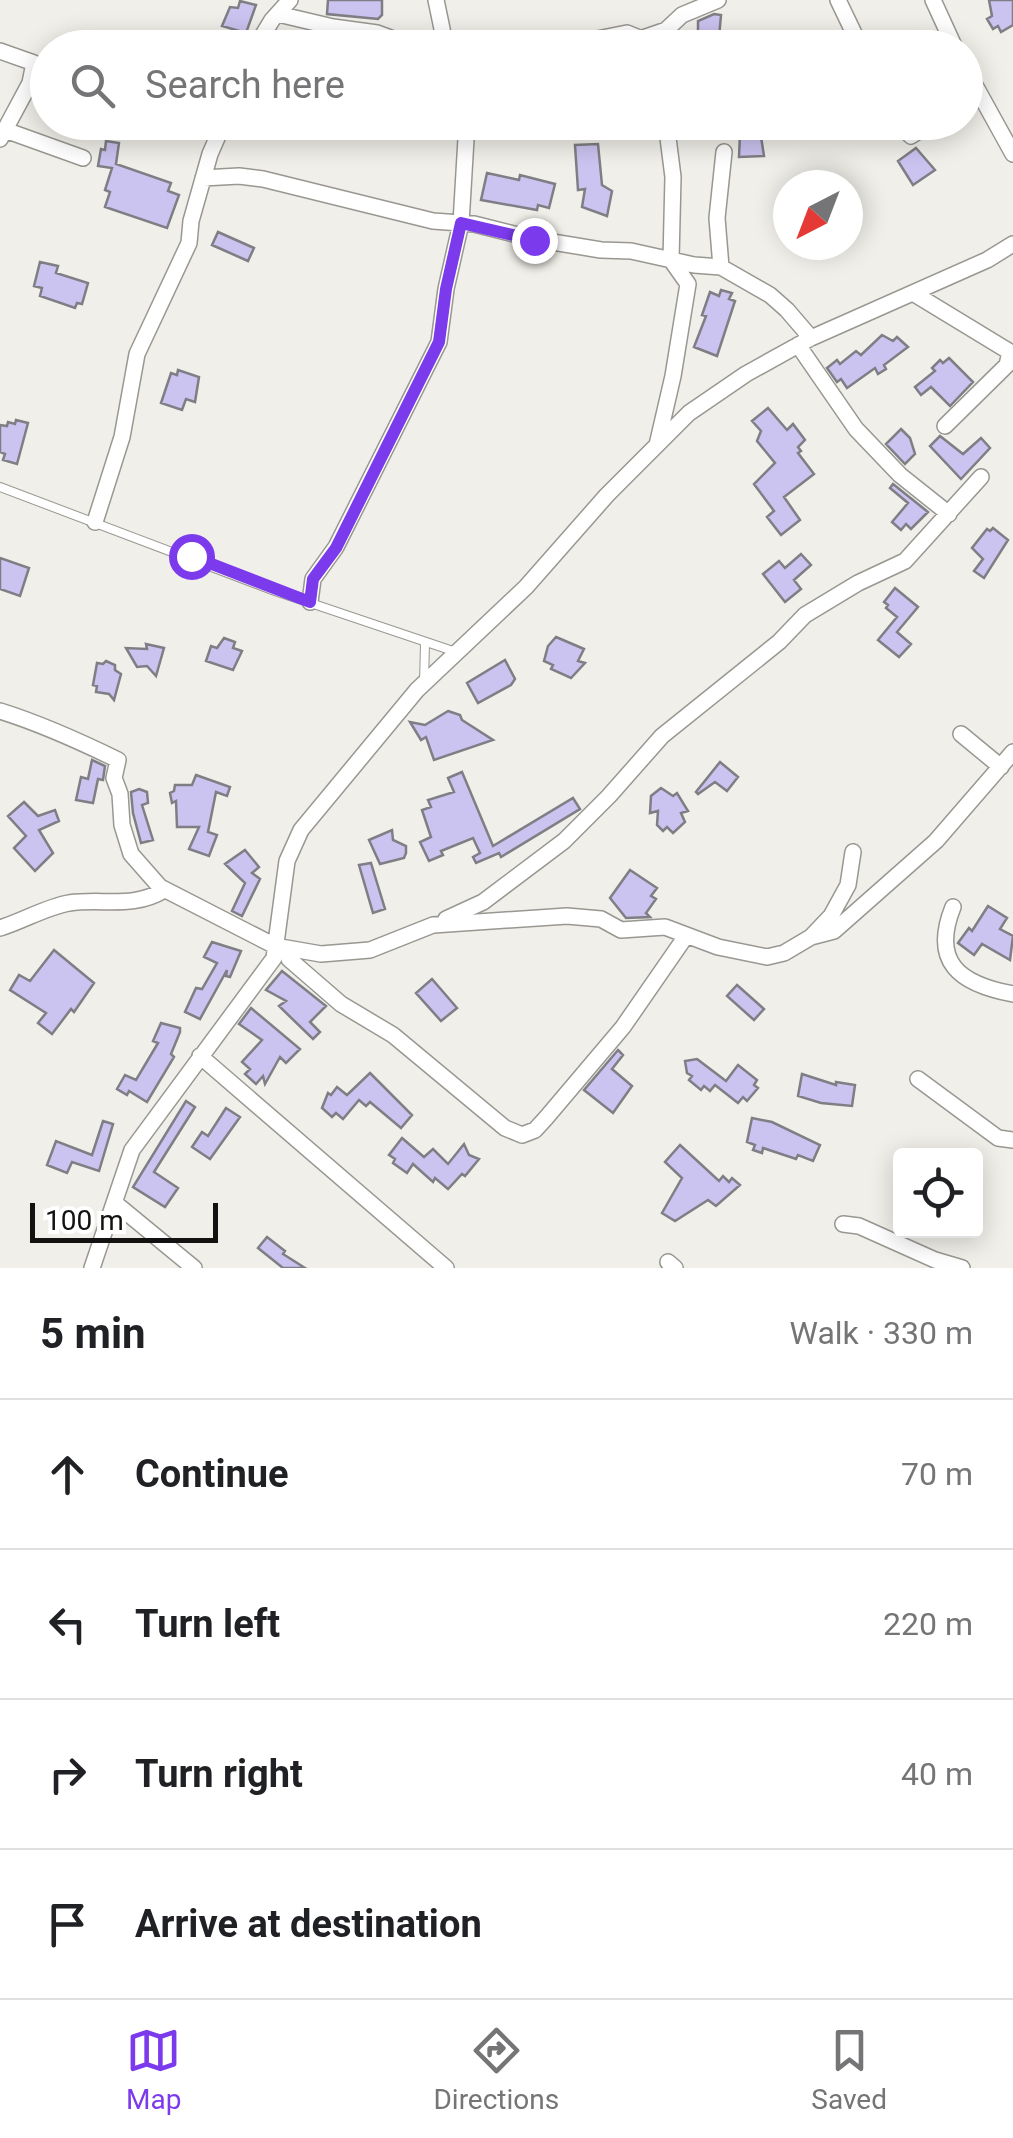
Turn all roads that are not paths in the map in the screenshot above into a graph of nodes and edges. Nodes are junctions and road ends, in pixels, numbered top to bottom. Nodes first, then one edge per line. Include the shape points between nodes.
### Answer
1 (290, 0) edge
2 (436, 0) edge
3 (718, 0) edge
4 (838, 0) edge
5 (933, 0) edge
6 (278, 14) junction
7 (267, 30) edge
8 (359, 30) edge
9 (442, 30) edge
10 (666, 30) edge
11 (852, 30) edge
12 (947, 30) edge
13 (0, 51) edge
14 (30, 62) edge
15 (30, 83) edge
16 (983, 111) edge
17 (2, 134) edge
18 (217, 140) edge
19 (465, 140) edge
20 (668, 140) edge
21 (724, 152) dead end
22 (1013, 154) edge
23 (83, 158) dead end
24 (203, 178) junction
25 (461, 223) junction
26 (1013, 244) edge
27 (672, 260) junction
28 (721, 267) junction
29 (913, 292) junction
30 (804, 342) junction
31 (945, 426) dead end
32 (656, 447) junction
33 (980, 477) dead end
34 (0, 487) edge
35 (949, 514) junction
36 (95, 522) junction
37 (310, 602) junction
38 (425, 643) junction
39 (456, 652) junction
40 (424, 683) junction
41 (0, 711) edge
42 (961, 734) dead end
43 (1013, 752) edge
44 (1000, 767) junction
45 (853, 852) dead end
46 (164, 890) junction
47 (953, 907) dead end
48 (433, 924) junction
49 (0, 928) edge
50 (686, 936) junction
51 (811, 937) junction
52 (281, 948) junction
53 (1013, 994) edge
54 (200, 1056) junction
55 (918, 1078) dead end
56 (1013, 1140) edge
57 (116, 1203) junction
58 (844, 1224) dead end
59 (92, 1268) edge
60 (194, 1268) edge
61 (446, 1268) edge
62 (962, 1268) edge

1 - 6 street
2 - 9 street
3 - 10 street
4 - 11 street
5 - 12 street
6 - 7 street
6 - 8 street
13 - 14 street
15 - 17 street
16 - 22 street
17 - 23 street
18 - 24 street
19 - 25 street
20 - 27 street
21 - 28 street via 716,218
24 - 25 street via 263,179
24 - 36 street via 185,254 137,354 122,437
25 - 27 street
25 - 37 street via 439,342 313,579
26 - 29 street
27 - 28 street
27 - 32 street via 688,284
28 - 30 street via 788,310
29 - 30 street
29 - 31 street via 1010,352 1008,365
30 - 32 street via 701,404
30 - 35 street via 856,428
32 - 39 street
33 - 35 street
34 - 36 lane
35 - 48 street via 905,561 806,615 662,736 564,842 482,902
36 - 37 lane
37 - 38 lane
38 - 39 lane
38 - 40 lane
39 - 40 street
40 - 52 street via 289,850
41 - 46 street via 118,760 114,778 132,854
42 - 44 street
43 - 44 street
44 - 51 street via 936,840 834,931
45 - 51 street via 848,886
46 - 49 street via 134,902 61,905
46 - 52 street
47 - 53 street via 943,947 949,960 974,982
48 - 50 street via 567,916 621,930 665,926
48 - 52 street via 355,952
50 - 51 street via 767,957
50 - 52 street via 623,1027 536,1130 522,1135 342,1004
52 - 54 street
54 - 57 street via 132,1150
54 - 61 street
55 - 56 street via 998,1138
57 - 59 street
57 - 60 street
58 - 62 street

